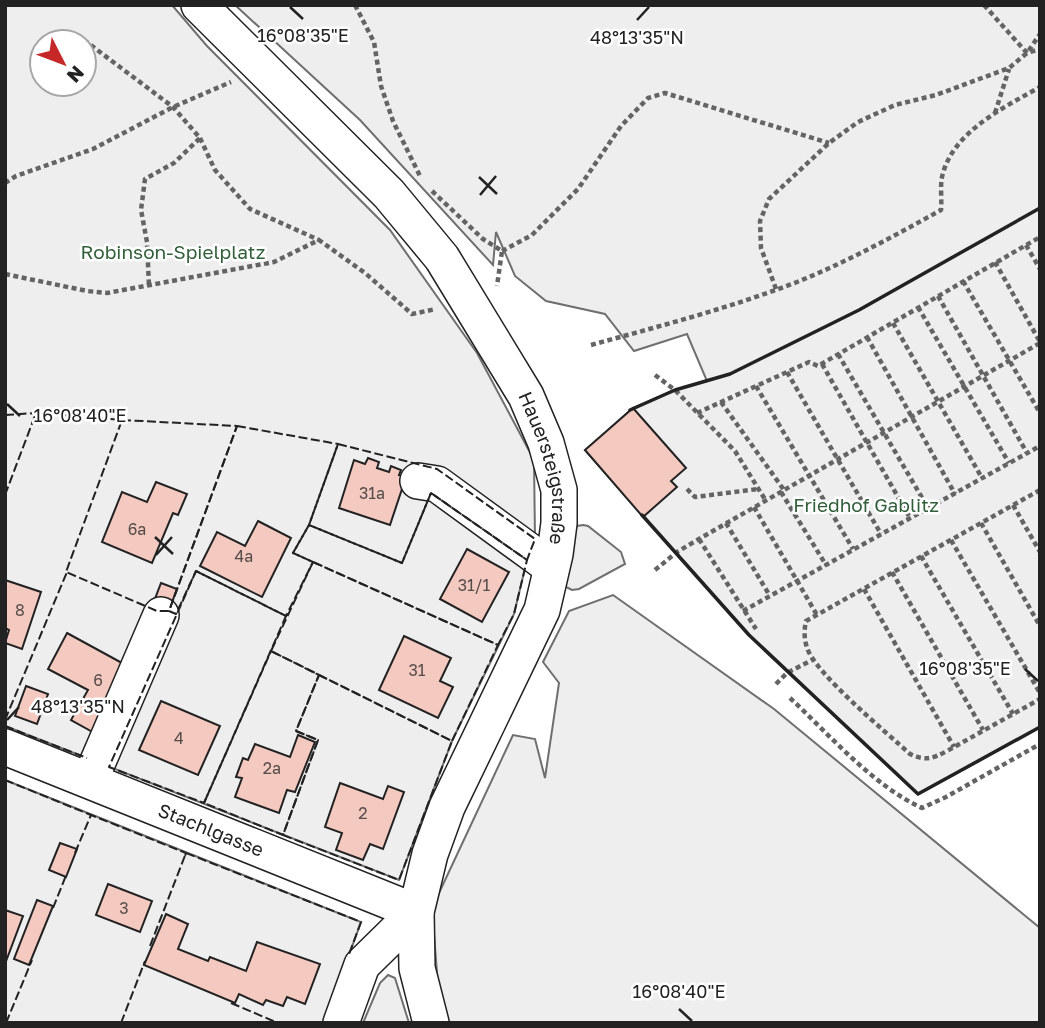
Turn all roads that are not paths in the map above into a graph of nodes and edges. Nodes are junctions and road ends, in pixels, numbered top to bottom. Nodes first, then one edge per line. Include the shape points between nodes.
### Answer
1 (199, 5) edge
2 (418, 481) dead end
3 (551, 567) junction
4 (161, 615) dead end
5 (5, 747) edge
6 (90, 780) junction
7 (415, 912) junction
8 (341, 1023) edge
9 (431, 1023) edge

1 - 3 street, Hauersteigstraße via 389,194 421,230 471,302 526,396 552,460 559,490 559,523
2 - 3 street via 437,484
3 - 7 street, Hauersteigstraße via 542,610 447,807
4 - 6 street
5 - 6 street, Stachlgasse
6 - 7 street, Stachlgasse
7 - 8 street via 362,965
7 - 9 street, Hauersteigstraße via 417,968

